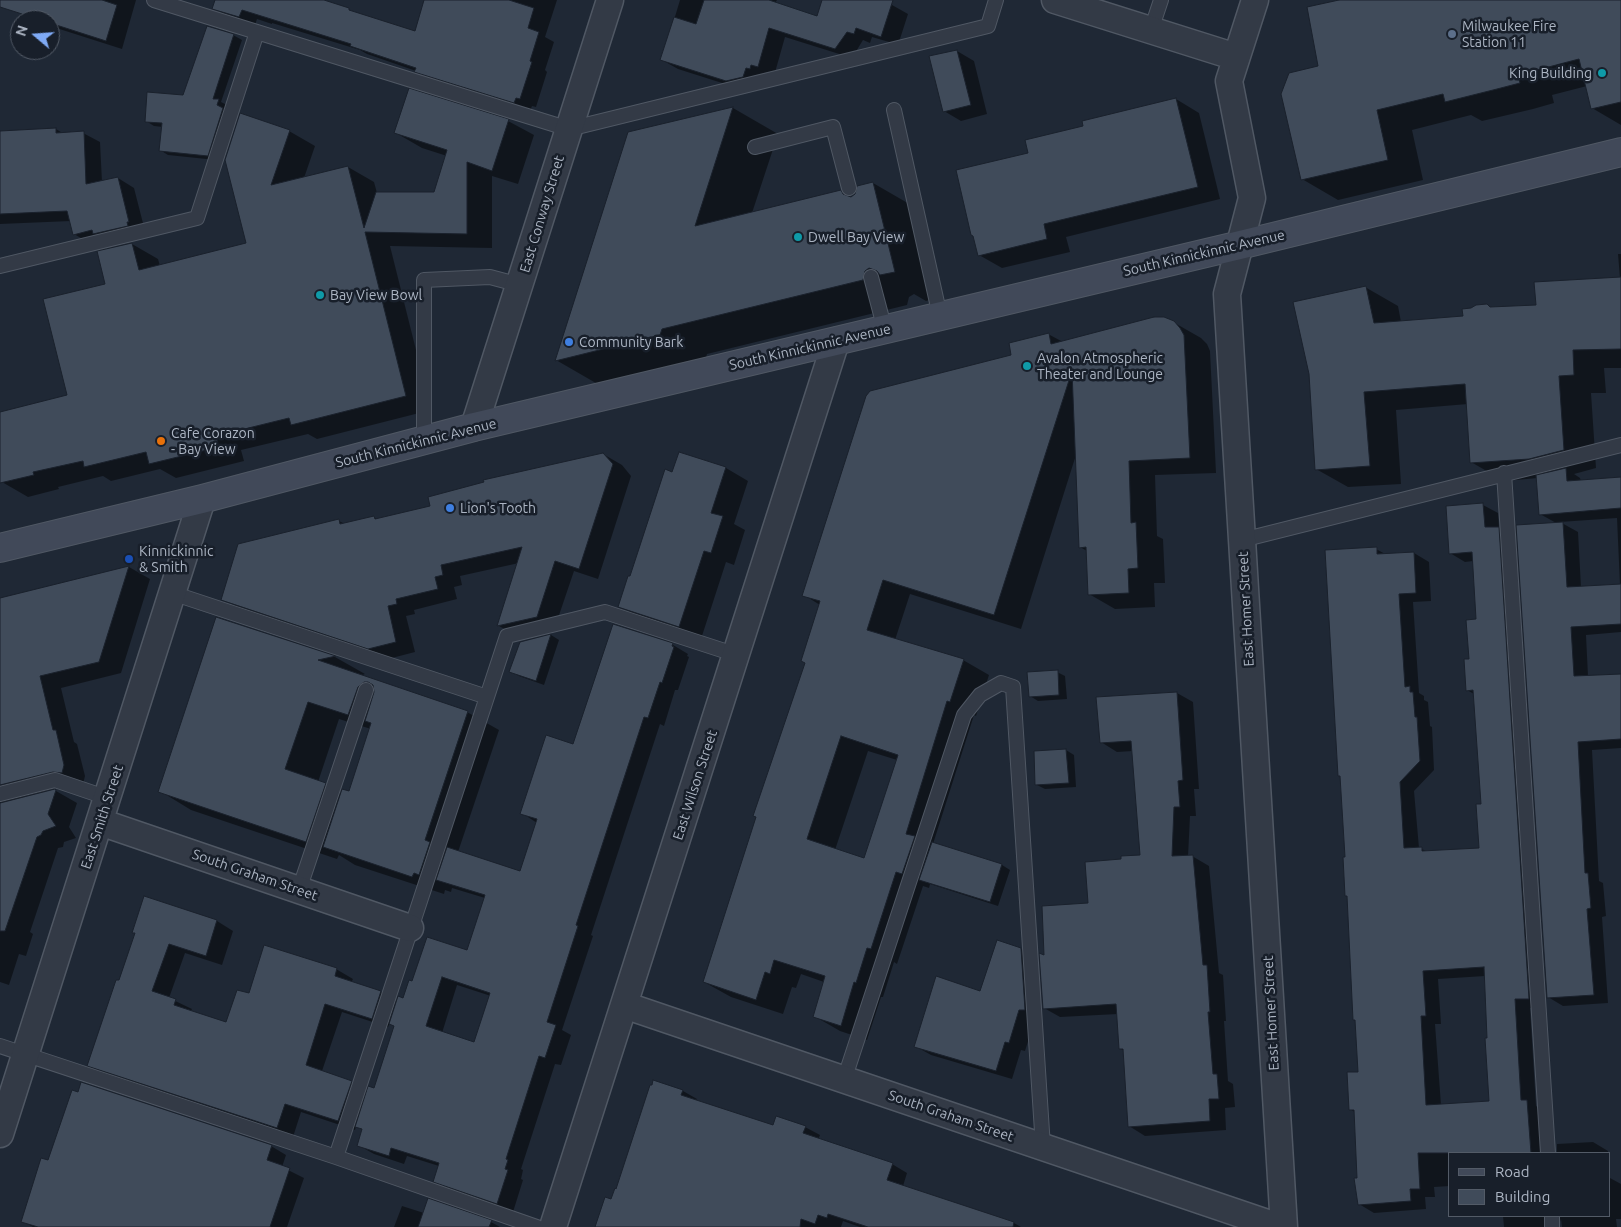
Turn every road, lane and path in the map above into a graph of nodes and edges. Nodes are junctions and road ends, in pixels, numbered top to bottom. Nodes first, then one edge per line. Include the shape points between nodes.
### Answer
1 (154, 0) edge
2 (610, 0) edge
3 (996, 0) edge
4 (1055, 0) edge
5 (1161, 0) edge
6 (1255, 0) edge
7 (1151, 30) junction
8 (257, 32) junction
9 (1236, 57) junction
10 (894, 110) dead end
11 (569, 130) junction
12 (755, 147) dead end
13 (1621, 152) edge
14 (849, 188) dead end
15 (1240, 245) junction
16 (0, 266) edge
17 (871, 278) dead end
18 (520, 286) junction
19 (940, 316) junction
20 (885, 330) junction
21 (836, 342) junction
22 (474, 427) junction
23 (424, 440) junction
24 (1621, 445) edge
25 (1504, 473) junction
26 (202, 499) junction
27 (1242, 540) junction
28 (0, 548) edge
29 (172, 593) junction
30 (737, 654) junction
31 (366, 690) dead end
32 (487, 697) junction
33 (0, 794) edge
34 (104, 810) junction
35 (299, 890) junction
36 (410, 928) junction
37 (624, 1005) junction
38 (0, 1046) edge
39 (25, 1054) junction
40 (844, 1080) junction
41 (0, 1134) edge
42 (1043, 1147) junction
43 (1548, 1152) edge
44 (336, 1157) junction
45 (537, 1227) edge
46 (553, 1227) edge
47 (1279, 1227) edge
48 (1284, 1227) edge

1 - 8 lane
2 - 11 street, East Conway Street
3 - 11 lane via 988,26
4 - 7 street
5 - 7 lane
6 - 9 street, East Homer Street
7 - 9 street
8 - 11 lane
8 - 16 lane via 197,218
9 - 15 street, East Homer Street via 1229,81 1252,198
10 - 19 lane
11 - 18 street, East Conway Street
12 - 14 lane via 833,127
13 - 15 main road, South Kinnickinnic Avenue
15 - 19 main road, South Kinnickinnic Avenue
15 - 27 street, East Homer Street via 1227,294
17 - 20 lane
18 - 22 street, East Conway Street
18 - 23 lane via 490,276 424,280
19 - 20 main road, South Kinnickinnic Avenue
20 - 21 main road, South Kinnickinnic Avenue
21 - 22 main road, South Kinnickinnic Avenue
21 - 30 street, East Wilson Street
22 - 23 main road, South Kinnickinnic Avenue
23 - 26 main road, South Kinnickinnic Avenue
24 - 25 lane
25 - 27 lane
25 - 43 lane
26 - 28 main road, South Kinnickinnic Avenue
26 - 29 street, East Smith Street
27 - 48 street, East Homer Street
29 - 32 lane
29 - 34 street, East Smith Street
30 - 32 lane via 605,612 506,636
30 - 37 street, East Wilson Street
31 - 35 lane
32 - 36 lane
33 - 34 lane via 55,780
34 - 35 street, South Graham Street
34 - 39 street, East Smith Street
35 - 36 street, South Graham Street
36 - 44 lane
37 - 40 street, South Graham Street
37 - 46 street, East Wilson Street
38 - 39 lane
39 - 41 street, East Smith Street
39 - 44 lane
40 - 42 street, South Graham Street
40 - 42 lane via 964,715 980,695 1001,683 1014,687
42 - 47 street, South Graham Street
44 - 45 lane

